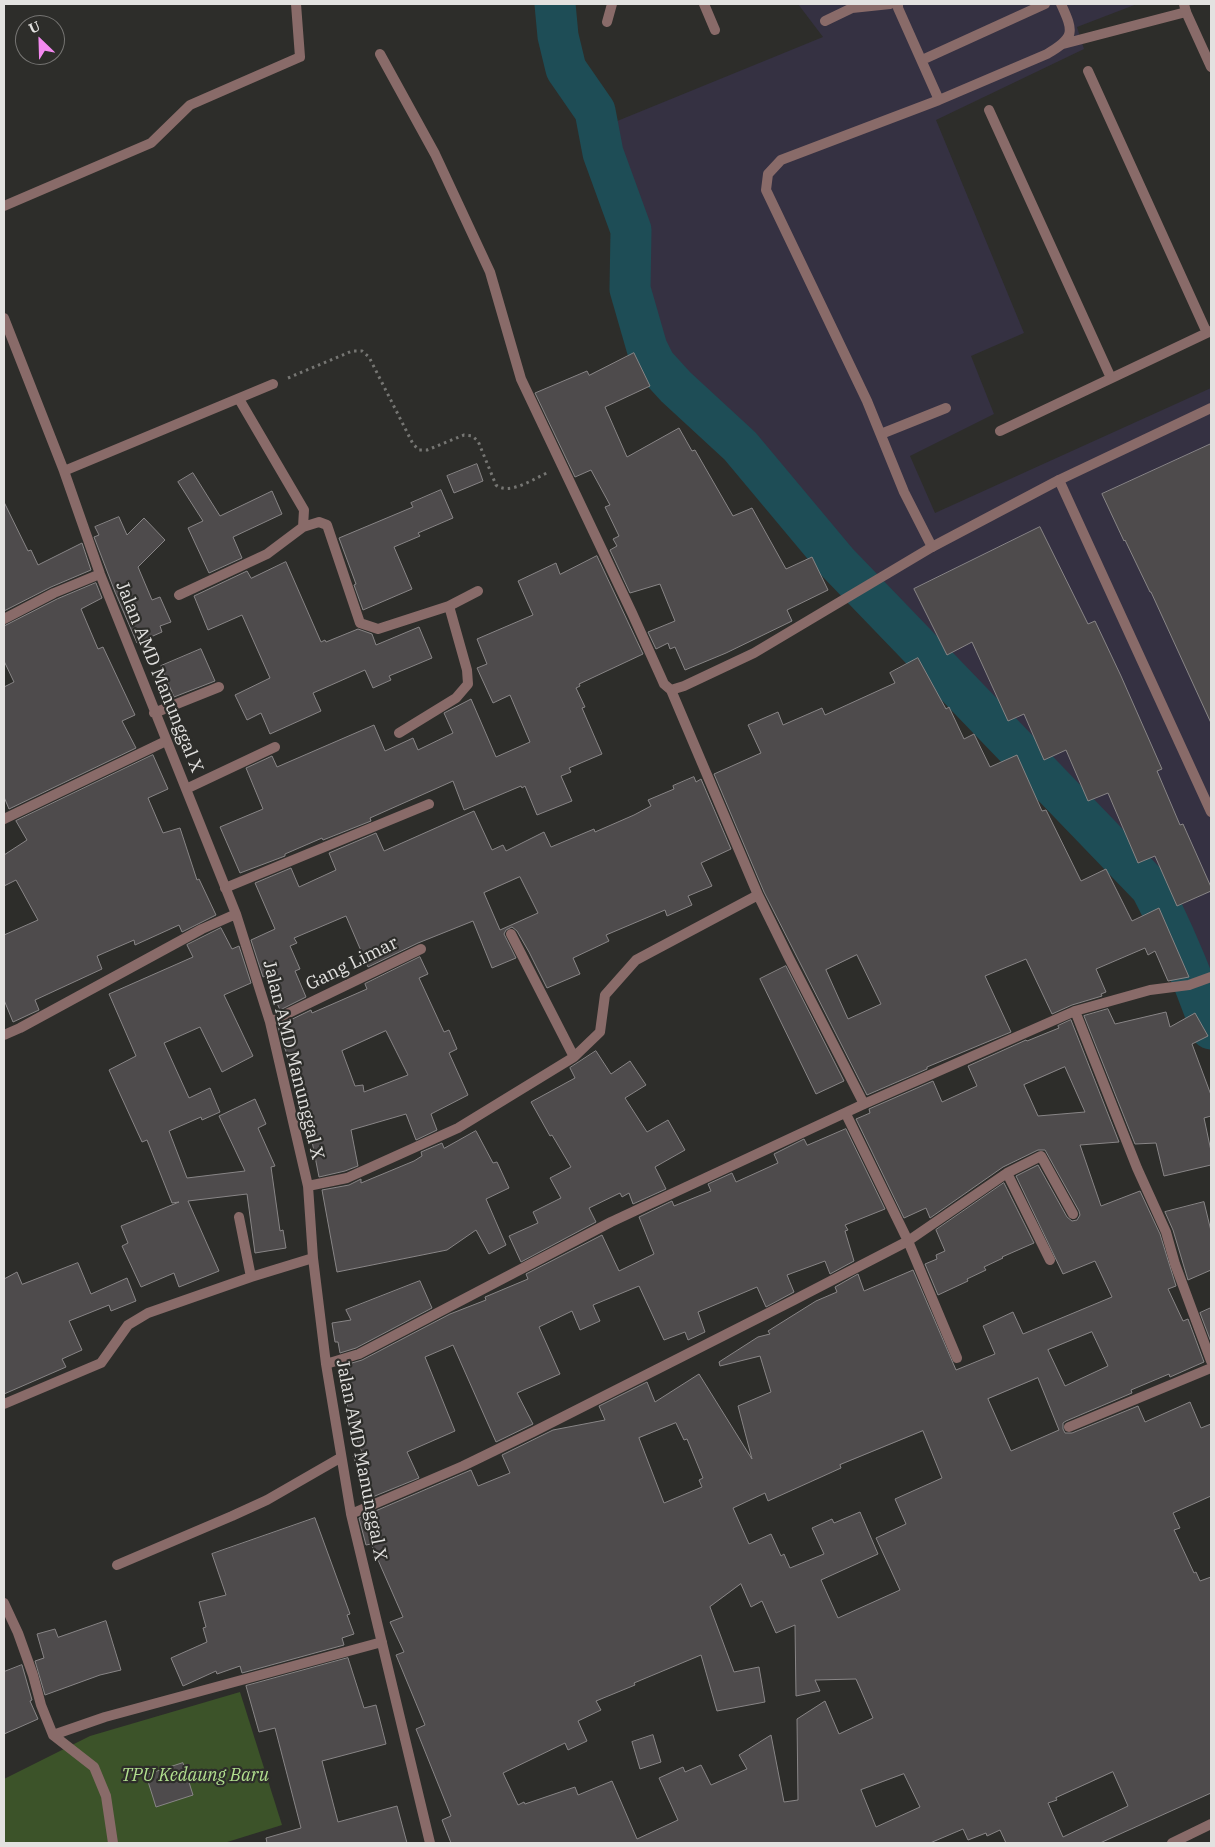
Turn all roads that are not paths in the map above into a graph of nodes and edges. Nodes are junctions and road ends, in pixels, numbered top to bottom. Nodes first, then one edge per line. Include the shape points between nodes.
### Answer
1 (296, 4) edge
2 (612, 4) edge
3 (704, 4) edge
4 (890, 4) edge
5 (898, 4) edge
6 (1045, 4) edge
7 (1061, 4) edge
8 (1185, 8) edge
9 (825, 21) dead end
10 (607, 22) dead end
11 (715, 30) dead end
12 (1063, 44) junction
13 (380, 54) dead end
14 (922, 60) junction
15 (1211, 67) edge
16 (1088, 72) dead end
17 (939, 100) junction
18 (988, 110) dead end
19 (4, 206) edge
20 (4, 318) edge
21 (1209, 332) edge
22 (1111, 378) junction
23 (274, 384) road end
24 (239, 399) junction
25 (946, 408) dead end
26 (1211, 408) edge
27 (1000, 430) dead end
28 (881, 434) junction
29 (64, 471) junction
30 (1059, 480) junction
31 (303, 527) junction
32 (932, 547) junction
33 (100, 574) junction
34 (478, 591) dead end
35 (179, 595) dead end
36 (449, 606) junction
37 (4, 619) edge
38 (219, 687) dead end
39 (671, 690) junction
40 (154, 713) junction
41 (399, 733) dead end
42 (166, 741) junction
43 (275, 747) dead end
44 (186, 789) junction
45 (429, 804) dead end
46 (1211, 812) edge
47 (4, 819) edge
48 (225, 888) junction
49 (758, 894) junction
50 (236, 914) junction
51 (511, 934) dead end
52 (420, 949) dead end
53 (1211, 977) edge
54 (1075, 1011) junction
55 (270, 1022) junction
56 (4, 1035) edge
57 (574, 1057) junction
58 (864, 1104) junction
59 (846, 1114) junction
60 (1007, 1173) junction
61 (308, 1186) junction
62 (1074, 1214) dead end
63 (239, 1217) dead end
64 (908, 1241) junction
65 (313, 1258) junction
66 (1050, 1260) dead end
67 (251, 1277) junction
68 (957, 1358) dead end
69 (1211, 1361) edge
70 (326, 1364) junction
71 (1211, 1368) edge
72 (4, 1404) edge
73 (1069, 1427) dead end
74 (340, 1458) junction
75 (351, 1514) junction
76 (118, 1565) dead end
77 (4, 1603) edge
78 (382, 1642) junction
79 (53, 1735) junction
80 (1211, 1824) edge
81 (113, 1843) edge
82 (430, 1843) edge
83 (1172, 1843) edge

1 - 19 street via 300,57 190,105 151,143
2 - 10 street
3 - 11 street
4 - 9 street via 852,8
5 - 14 street
6 - 14 street
7 - 12 street via 1069,22 1070,36
8 - 12 street
8 - 15 street
12 - 17 street via 1047,54
13 - 39 street via 435,154 490,272 521,379 664,684
14 - 17 street
16 - 21 street
17 - 28 street via 781,160 768,174 766,190
18 - 22 street
20 - 29 street, Jalan AMD Manunggal X
21 - 22 street
22 - 27 street
23 - 24 street
24 - 29 street
24 - 31 street via 304,510
25 - 28 street
26 - 30 street
28 - 32 street via 904,492
29 - 33 street, Jalan AMD Manunggal X
30 - 32 street
30 - 46 street
31 - 35 street via 267,554
31 - 36 street via 320,522 327,525 360,623 378,629
32 - 39 street via 754,653
33 - 37 street
33 - 40 street, Jalan AMD Manunggal X
34 - 36 street
36 - 41 street via 468,684 456,698
38 - 40 street
39 - 49 street
40 - 42 street, Jalan AMD Manunggal X
42 - 44 street, Jalan AMD Manunggal X
42 - 47 street
43 - 44 street
44 - 48 street, Jalan AMD Manunggal X
45 - 48 street
48 - 50 street, Jalan AMD Manunggal X
49 - 57 street via 636,960 606,995 600,1032
49 - 58 street
50 - 55 street, Jalan AMD Manunggal X
50 - 56 street
51 - 57 street
52 - 55 street, Gang Limar
53 - 54 street
54 - 58 street
54 - 69 street via 1166,1232
55 - 61 street, Jalan AMD Manunggal X
57 - 61 street via 458,1128 347,1178
58 - 59 street
59 - 64 street
59 - 70 street via 611,1222 359,1354
60 - 62 street via 1041,1156
60 - 64 street
60 - 66 street
61 - 65 street, Jalan AMD Manunggal X
63 - 67 street
64 - 68 street
64 - 75 street via 533,1432
65 - 67 street
65 - 70 street, Jalan AMD Manunggal X
67 - 72 street via 148,1313 128,1325 101,1363
70 - 74 street, Jalan AMD Manunggal X
71 - 73 street
74 - 75 street, Jalan AMD Manunggal X
74 - 76 street via 267,1500
75 - 78 street, Jalan AMD Manunggal X
77 - 79 street via 18,1633
78 - 79 street via 105,1717
78 - 82 street, Jalan AMD Manunggal X
79 - 81 street via 94,1768 106,1796
80 - 83 street

